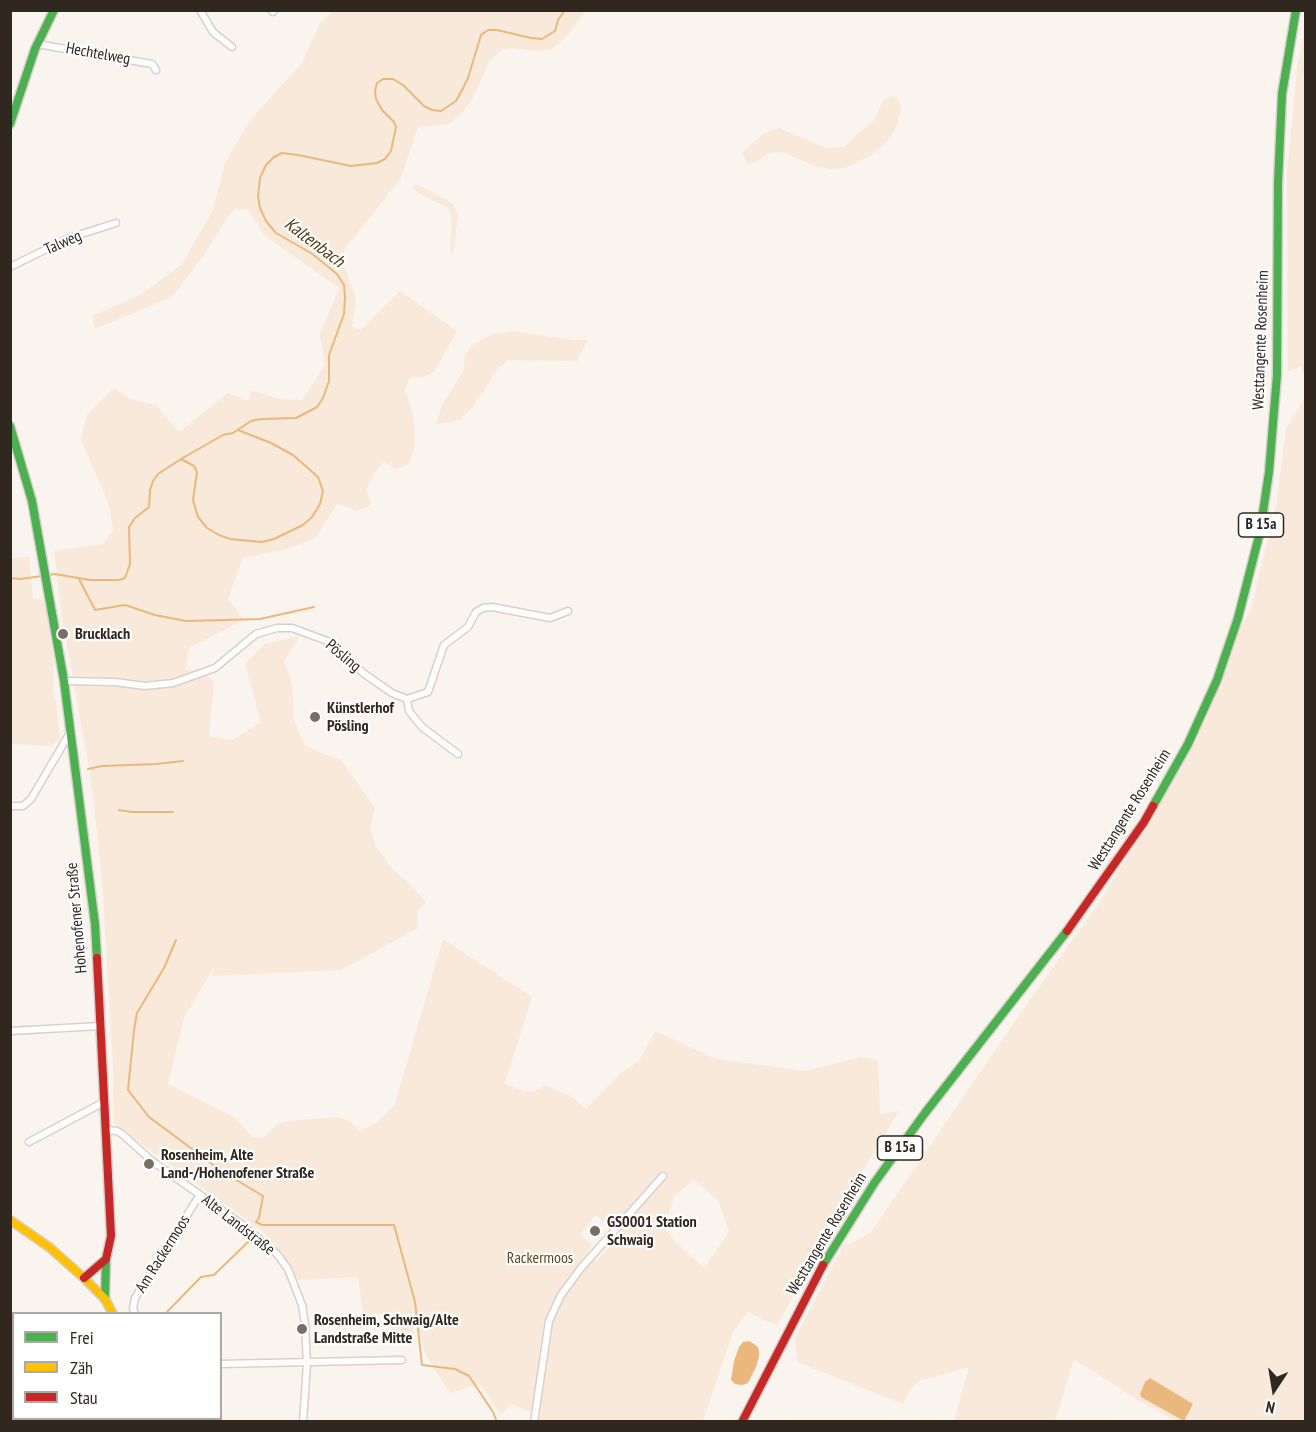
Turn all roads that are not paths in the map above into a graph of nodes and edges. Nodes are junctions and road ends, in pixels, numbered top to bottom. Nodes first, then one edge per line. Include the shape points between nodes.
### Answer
1 (54, 10) edge
2 (200, 10) edge
3 (1296, 10) edge
4 (37, 44) junction
5 (232, 47) dead end
6 (156, 70) dead end
7 (10, 124) edge
8 (116, 223) dead end
9 (10, 267) edge
10 (10, 426) edge
11 (568, 611) dead end
12 (64, 681) junction
13 (407, 699) junction
14 (71, 731) junction
15 (459, 754) dead end
16 (10, 806) edge
17 (100, 1026) junction
18 (10, 1031) edge
19 (104, 1102) junction
20 (105, 1130) junction
21 (29, 1142) dead end
22 (663, 1176) dead end
23 (200, 1196) junction
24 (10, 1220) edge
25 (106, 1259) junction
26 (84, 1278) junction
27 (105, 1299) junction
28 (112, 1312) edge
29 (134, 1312) edge
30 (402, 1360) dead end
31 (222, 1364) edge
32 (307, 1364) junction
33 (303, 1422) edge
34 (534, 1422) edge
35 (742, 1422) edge

1 - 4 main road
2 - 5 street via 213,32
3 - 35 main road, Westtangente Rosenheim / B 15a via 1282,93 1277,375 1269,472 1250,576 1217,680 1188,744 1144,822 1063,936 925,1113 841,1234
4 - 6 street, Hechtelweg via 152,64
4 - 7 main road
8 - 9 street, Talweg via 69,238
10 - 12 main road, Hohenofener Straße via 32,501
11 - 13 street via 550,618 483,608 476,612 468,627 444,645 428,692
12 - 13 street, Pösling via 145,686 173,683 215,668 256,634 292,628 330,642 363,673
12 - 14 main road, Hohenofener Straße
13 - 15 street via 409,711 422,727
14 - 16 street via 31,799 23,806
14 - 17 main road, Hohenofener Straße via 95,924
17 - 18 street
17 - 19 main road, Hohenofener Straße
19 - 20 main road, Hohenofener Straße
19 - 21 street
20 - 23 street, Alte Landstraße via 122,1134
20 - 25 main road, Hohenofener Straße via 111,1236
22 - 34 street via 561,1295 549,1321
23 - 29 street, Am Rackermoos via 135,1298
23 - 32 street, Alte Landstraße via 263,1242 288,1269 302,1305
24 - 26 main road via 50,1247
25 - 26 main road
25 - 27 main road, Hohenofener Straße
26 - 27 main road
27 - 28 main road
30 - 32 street
31 - 32 street
32 - 33 street, Alte Landstraße

